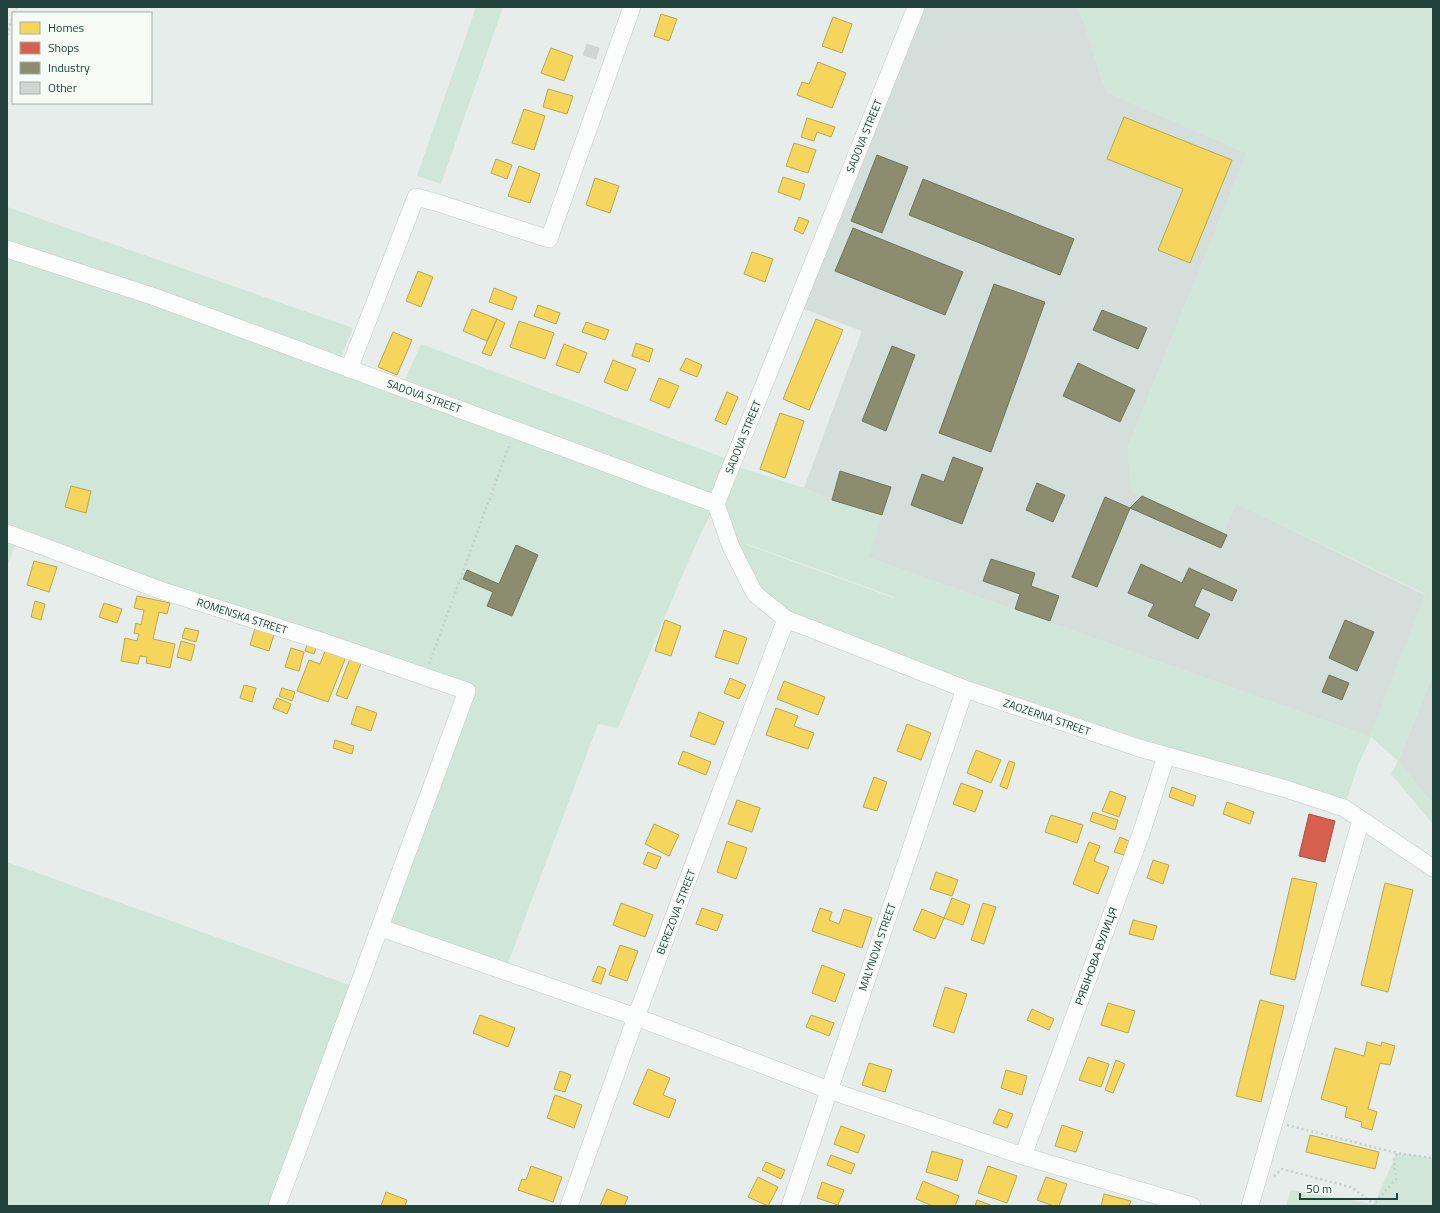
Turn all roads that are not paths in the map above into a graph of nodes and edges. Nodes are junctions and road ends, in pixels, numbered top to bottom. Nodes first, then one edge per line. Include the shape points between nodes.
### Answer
1 (632, 7) edge
2 (916, 7) edge
3 (7, 249) edge
4 (349, 369) junction
5 (716, 504) junction
6 (12, 535) edge
7 (786, 619) junction
8 (965, 689) junction
9 (1166, 756) junction
10 (1361, 820) junction
11 (1433, 868) edge
12 (384, 929) dead end
13 (636, 1017) junction
14 (829, 1090) junction
15 (1023, 1156) junction
16 (277, 1206) edge
17 (570, 1206) edge
18 (790, 1206) edge
19 (1192, 1206) edge
20 (1250, 1206) edge

1 - 4 street via 549,239 416,197
2 - 5 street, SADOVA STREET
3 - 4 street, SADOVA STREET via 154,297
4 - 5 street, SADOVA STREET
5 - 7 street, ZAOZERNA STREET via 731,546 756,594
6 - 16 street, ROMENSKA STREET via 160,590 315,639 467,692
7 - 8 street, ZAOZERNA STREET
7 - 13 street, BEREZOVA STREET
8 - 9 street, ZAOZERNA STREET
8 - 14 street, MALYNOVA STREET
9 - 10 street, ZAOZERNA STREET via 1344,808
9 - 15 street, РЯБІНОВА ВУЛИЦЯ via 1142,831
10 - 11 street, ZAOZERNA STREET
10 - 20 street
12 - 13 street
13 - 14 street
13 - 17 street, BEREZOVA STREET
14 - 15 street
14 - 18 street, MALYNOVA STREET
15 - 19 street

